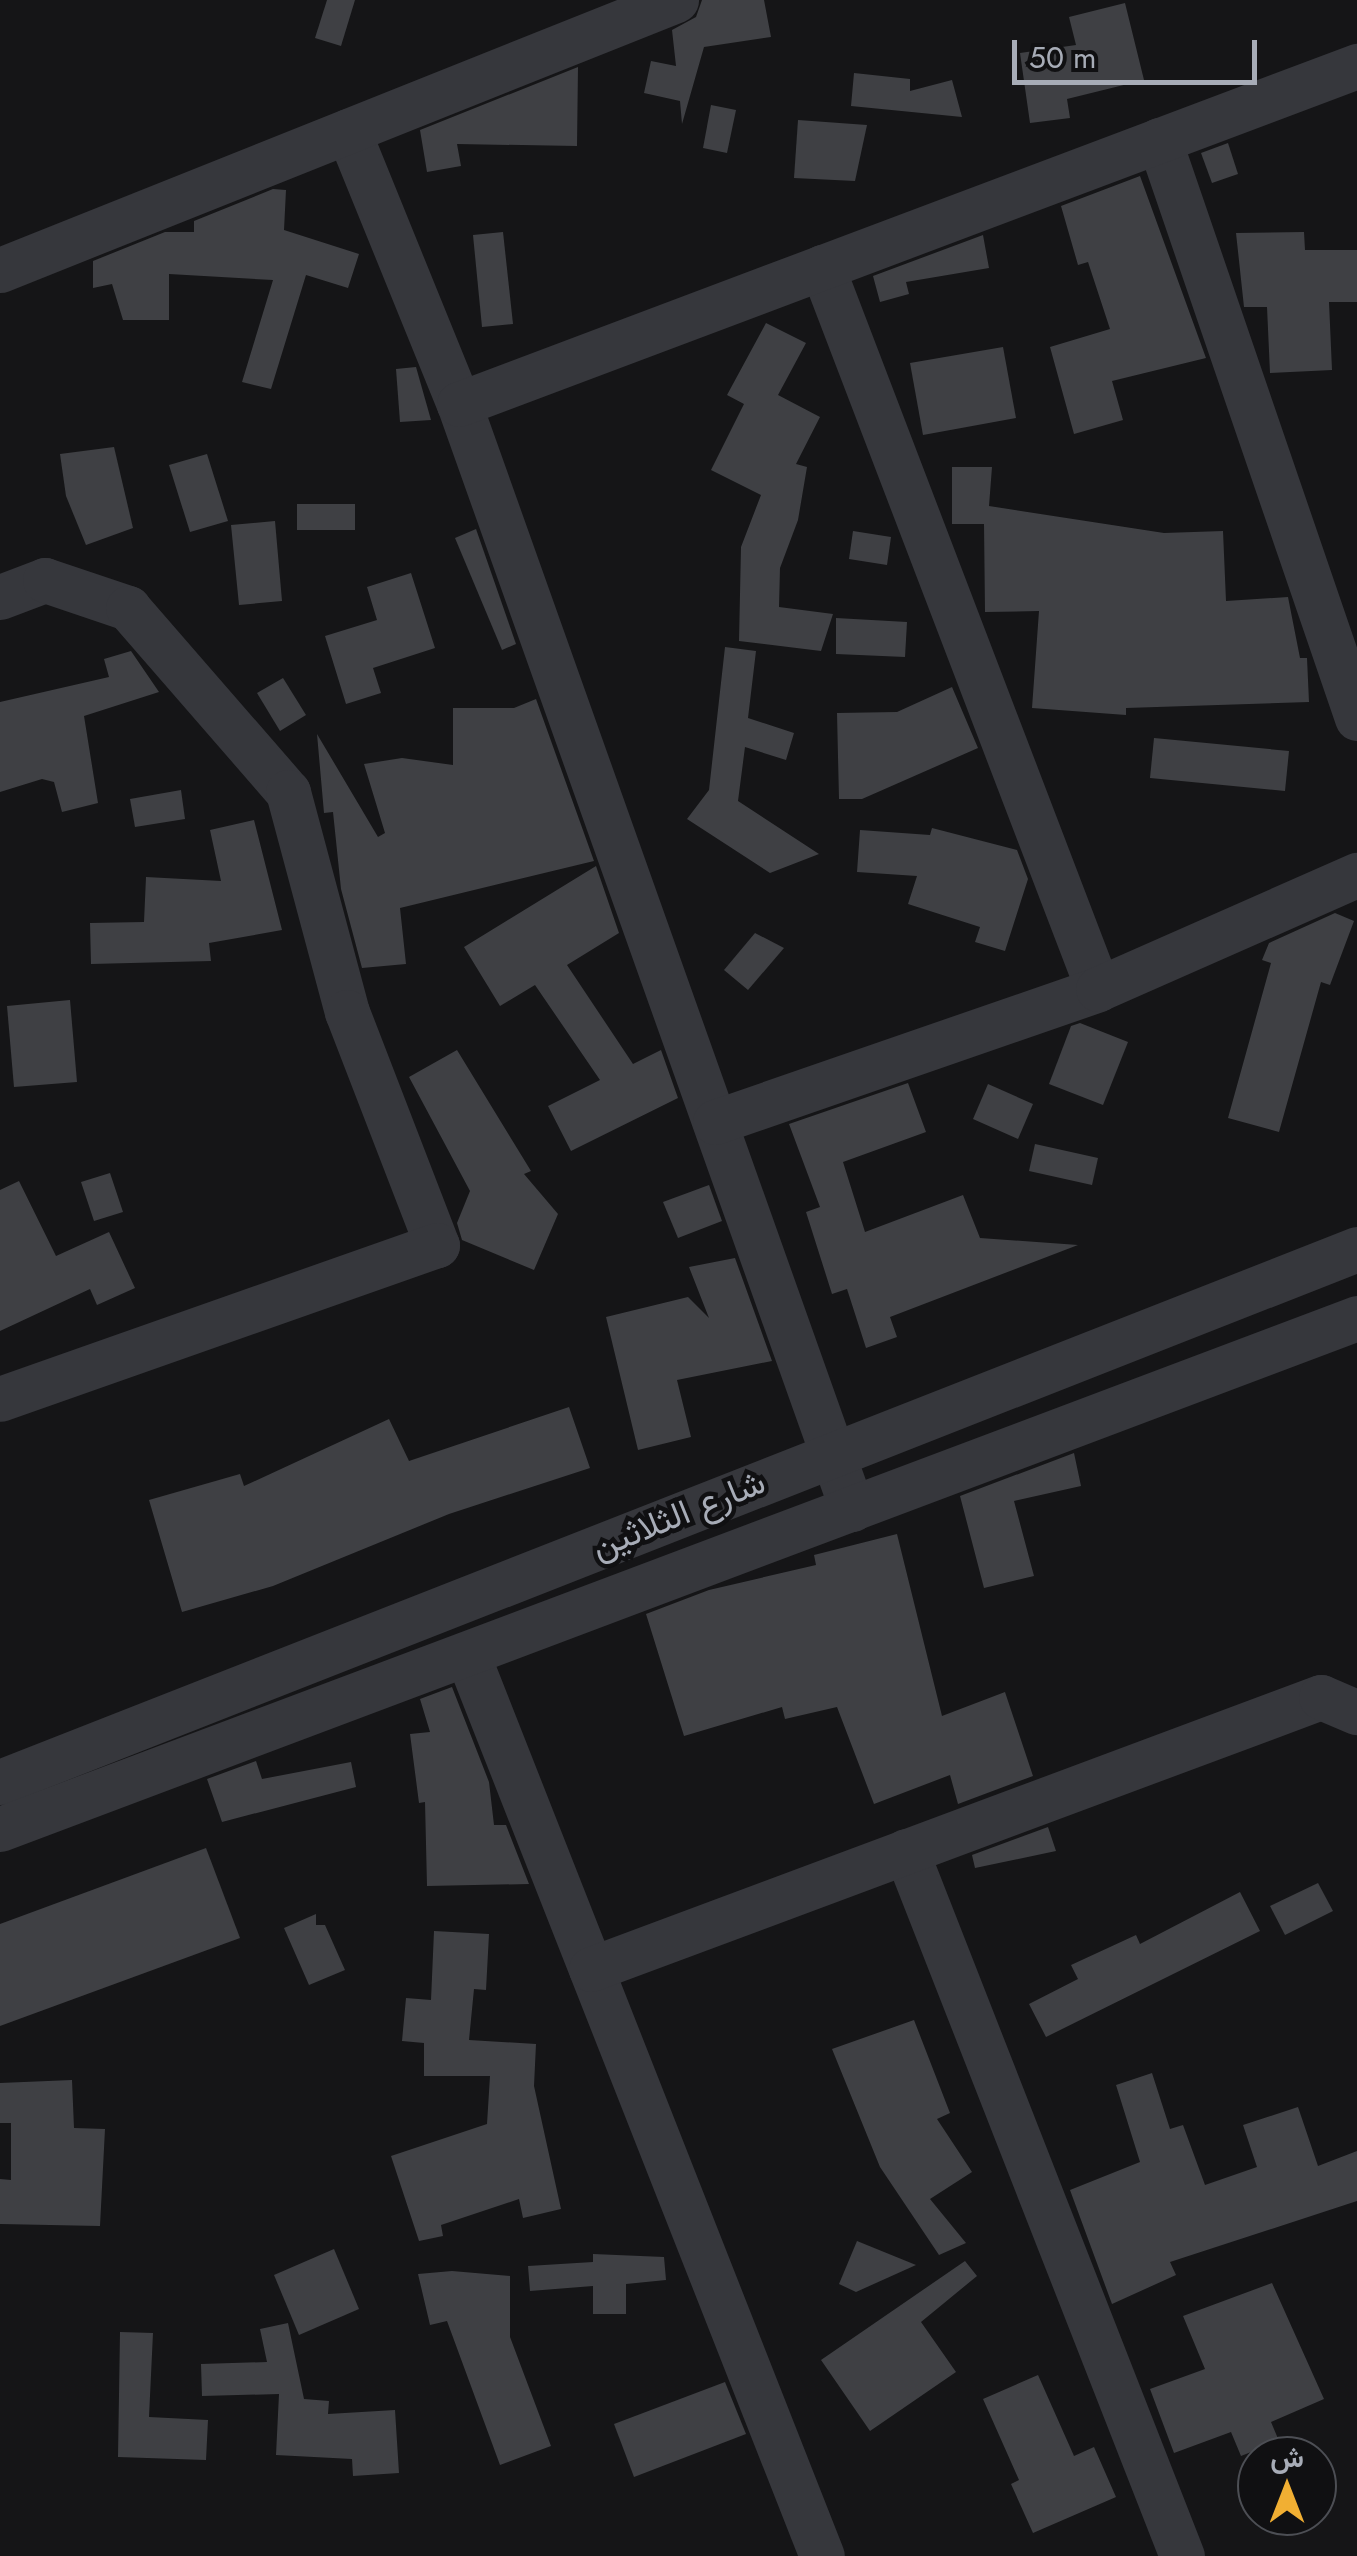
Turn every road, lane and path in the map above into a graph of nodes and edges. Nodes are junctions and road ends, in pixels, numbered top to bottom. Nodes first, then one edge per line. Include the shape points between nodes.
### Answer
1 (664, 2) edge
2 (1357, 66) edge
3 (348, 131) junction
4 (1159, 140) junction
5 (4, 260) edge
6 (822, 267) junction
7 (459, 404) junction
8 (0, 597) edge
9 (1357, 718) edge
10 (1357, 875) edge
11 (1098, 989) junction
12 (715, 1122) junction
13 (1357, 1249) edge
14 (1357, 1318) edge
15 (0, 1399) edge
16 (831, 1454) junction
17 (852, 1509) junction
18 (468, 1654) junction
19 (1357, 1712) edge
20 (0, 1782) edge
21 (0, 1829) edge
22 (906, 1852) junction
23 (591, 1968) junction
24 (822, 2556) edge
25 (1182, 2556) edge

1 - 3 street
2 - 4 street
3 - 5 street
3 - 7 street
4 - 6 street
4 - 9 street
6 - 7 street
6 - 11 street
7 - 12 street
8 - 15 street via 45,580 128,608 288,792 347,1012 436,1245
10 - 11 street
11 - 12 street
12 - 16 street
13 - 16 street, شارع الثلاثين
14 - 17 street, شارع الثلاثين
16 - 17 street
16 - 20 street, شارع الثلاثين
17 - 18 street, شارع الثلاثين
18 - 21 street, شارع الثلاثين
18 - 23 street
19 - 22 street via 1321,1697
22 - 23 street
22 - 25 street
23 - 24 street

